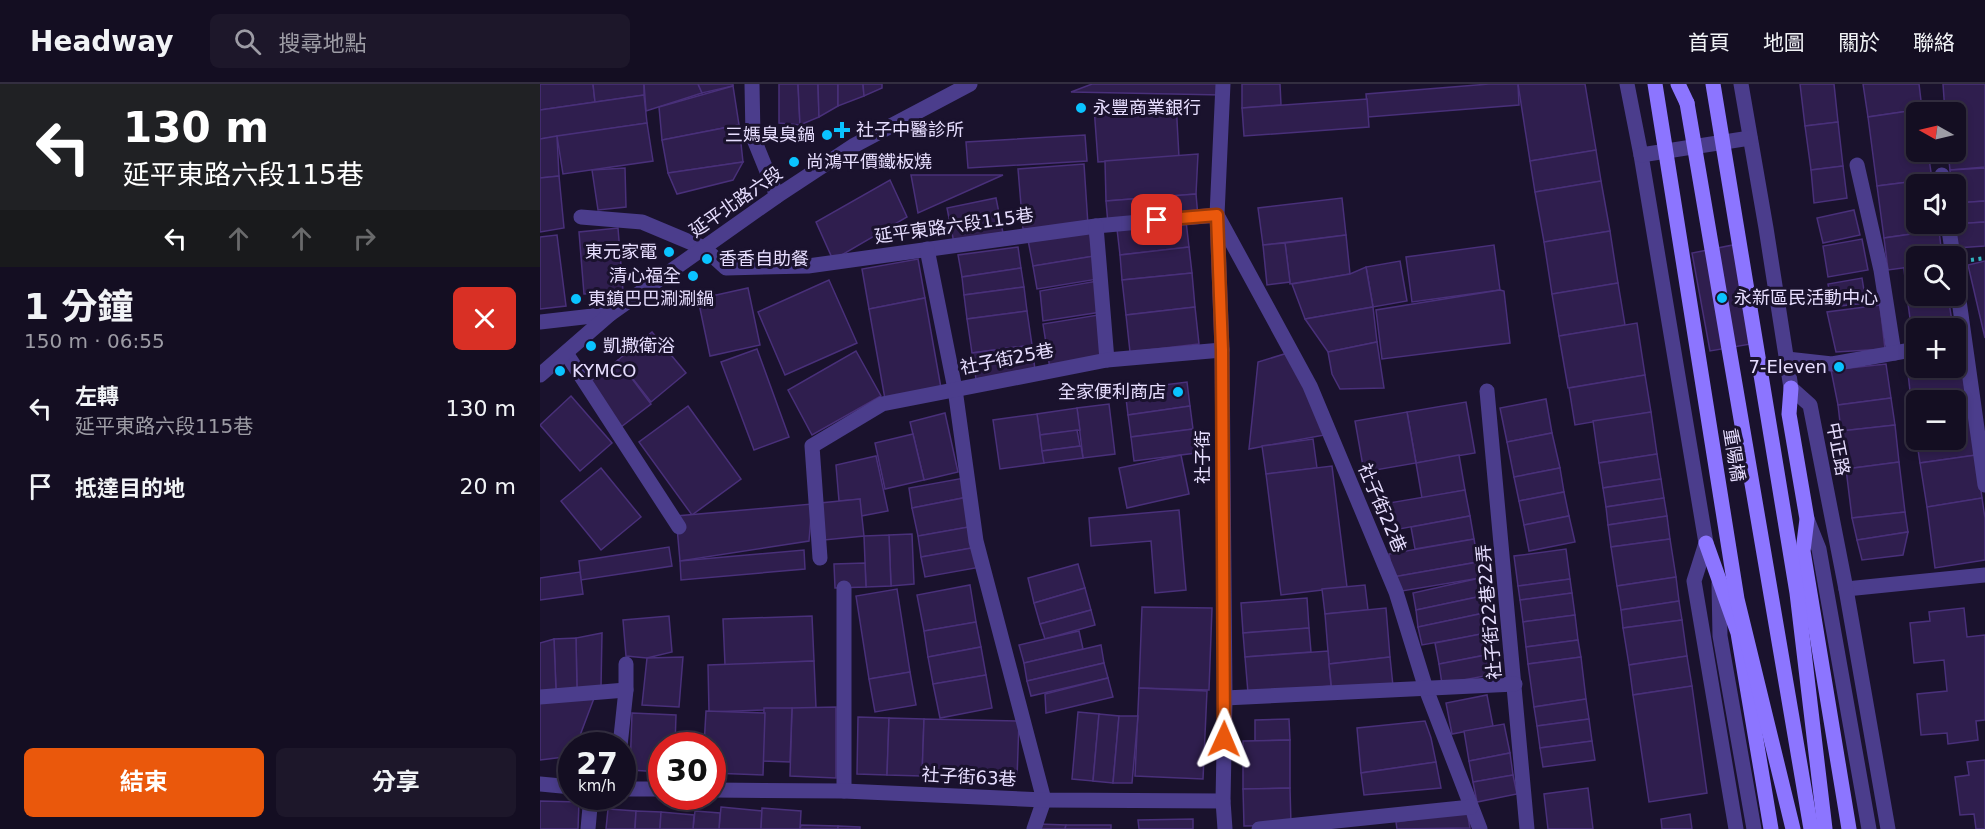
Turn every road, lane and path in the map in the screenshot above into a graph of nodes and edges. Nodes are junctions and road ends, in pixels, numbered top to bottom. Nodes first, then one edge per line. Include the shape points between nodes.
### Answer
1 (752, 84) edge
2 (970, 84) edge
3 (1222, 84) edge
4 (1627, 84) edge
5 (1655, 84) edge
6 (1678, 84) edge
7 (1688, 84) edge
8 (1713, 84) edge
9 (1741, 84) edge
10 (1687, 103) junction
11 (1750, 138) junction
12 (1641, 155) junction
13 (1857, 165) dead end
14 (777, 196) junction
15 (1217, 215) junction
16 (581, 217) dead end
17 (1096, 226) junction
18 (704, 248) junction
19 (927, 249) junction
20 (610, 314) junction
21 (540, 322) edge
22 (1222, 350) junction
23 (1906, 351) edge
24 (566, 352) junction
25 (1894, 353) junction
26 (1107, 360) junction
27 (1787, 360) junction
28 (540, 375) edge
29 (1966, 376) edge
30 (1791, 388) junction
31 (955, 389) junction
32 (1487, 391) dead end
33 (1985, 485) edge
34 (1807, 519) junction
35 (679, 527) dead end
36 (1706, 543) junction
37 (820, 558) dead end
38 (1985, 575) edge
39 (1719, 580) junction
40 (844, 588) dead end
41 (1846, 589) junction
42 (626, 664) dead end
43 (1515, 684) junction
44 (1426, 689) junction
45 (626, 690) junction
46 (540, 696) edge
47 (1225, 698) junction
48 (622, 732) edge
49 (540, 784) edge
50 (558, 786) edge
51 (726, 790) edge
52 (844, 791) junction
53 (1044, 800) junction
54 (1223, 801) junction
55 (1471, 807) junction
56 (590, 810) edge
57 (588, 829) edge
58 (1034, 829) edge
59 (1225, 829) edge
60 (1259, 829) edge
61 (1480, 829) edge
62 (1527, 829) edge
63 (1736, 829) edge
64 (1754, 829) edge
65 (1771, 829) edge
66 (1793, 829) edge
67 (1810, 829) edge
68 (1825, 829) edge
69 (1849, 829) edge
70 (1869, 829) edge
71 (1888, 829) edge

1 - 14 street via 753,137
2 - 14 street, 延平北路六段 via 853,146
3 - 15 street, 社子街
4 - 12 street
5 - 66 main road, 重陽橋, bridge via 1737,599
6 - 10 main road
7 - 10 main road
8 - 68 main road, bridge via 1797,593
9 - 11 street
10 - 67 main road, bridge
11 - 12 street
11 - 27 street
12 - 36 street
13 - 25 street via 1881,270
14 - 18 street, 延平北路六段
15 - 17 street, 延平東路六段115巷
15 - 22 street, 社子街
15 - 44 street, 社子街22巷 via 1310,386 1396,592
16 - 18 street, 延平東路六段115巷 via 642,222
17 - 19 street, 延平東路六段115巷
17 - 26 street
18 - 19 street, 延平東路六段115巷 via 726,268 808,266
18 - 20 street, 延平北路六段
19 - 31 street
20 - 21 street
20 - 24 street, 延平北路六段
22 - 26 street, 社子街25巷
22 - 47 street, 社子街
23 - 25 street
24 - 28 street, 延平北路六段
24 - 35 street
25 - 27 street via 1832,364
26 - 31 street, 社子街25巷
27 - 30 street
29 - 33 street
30 - 34 main road via 1789,414
30 - 41 street, 中正路 via 1810,405
31 - 37 street, 社子街25巷 via 882,405 812,446
31 - 53 street via 976,541
32 - 43 street, 社子街22巷22弄
34 - 69 main road via 1803,551
34 - 70 street via 1819,549
36 - 39 main road
36 - 63 street via 1694,581
38 - 41 street
39 - 64 street via 1720,636
39 - 65 main road via 1737,633
40 - 52 street
41 - 71 street, 中正路
42 - 45 street
43 - 44 street
43 - 62 street, 社子街22巷22弄
44 - 47 street
44 - 55 street, 社子街22巷
45 - 46 street
45 - 48 street
47 - 54 street, 社子街
49 - 50 street
51 - 52 street, 社子街63巷
52 - 53 street, 社子街63巷
53 - 54 street, 社子街63巷
53 - 58 street
54 - 59 street, 社子街
55 - 60 street
55 - 61 street, 社子街22巷
56 - 57 street

